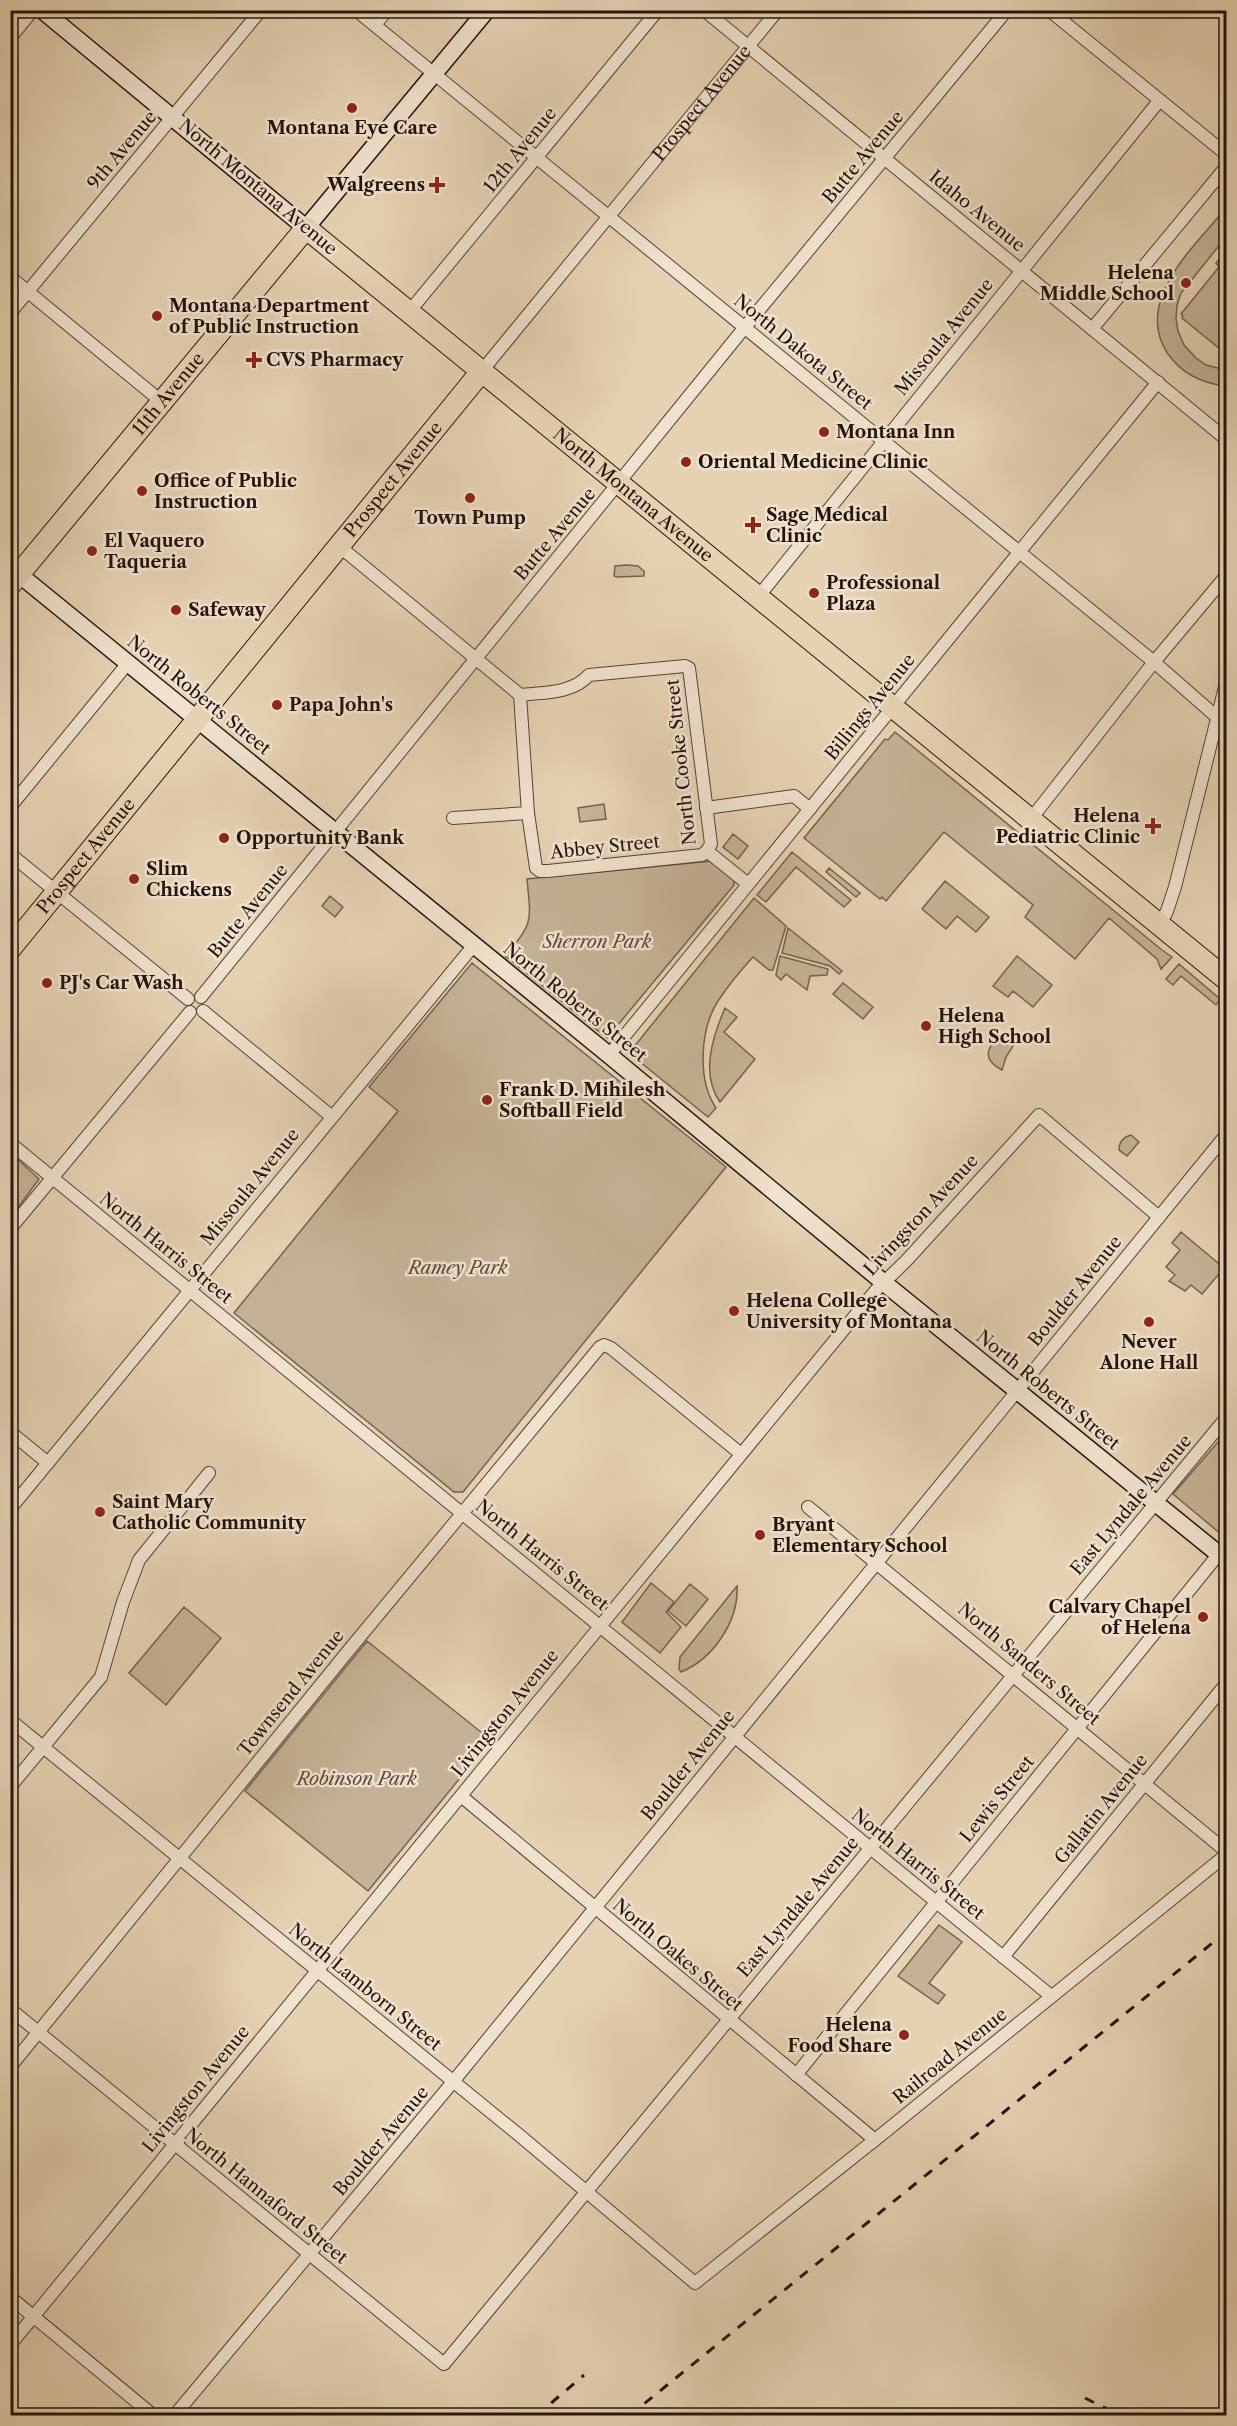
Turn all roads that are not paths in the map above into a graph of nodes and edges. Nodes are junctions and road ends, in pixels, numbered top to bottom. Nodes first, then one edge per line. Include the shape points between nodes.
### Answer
1 (33, 10) edge
2 (42, 10) edge
3 (261, 10) edge
4 (356, 10) edge
5 (387, 10) edge
6 (487, 10) edge
7 (658, 10) edge
8 (704, 10) edge
9 (778, 10) edge
10 (1007, 10) edge
11 (1049, 10) edge
12 (375, 25) junction
13 (10, 38) edge
14 (748, 47) junction
15 (435, 74) junction
16 (1159, 101) junction
17 (173, 117) junction
18 (1227, 153) edge
19 (538, 157) junction
20 (885, 159) junction
21 (1227, 167) edge
22 (609, 216) junction
23 (306, 228) junction
24 (1022, 271) junction
25 (10, 277) edge
26 (28, 291) junction
27 (410, 312) junction
28 (10, 313) edge
29 (745, 327) junction
30 (1092, 329) junction
31 (481, 372) junction
32 (1158, 382) junction
33 (162, 402) junction
34 (1227, 439) edge
35 (883, 441) junction
36 (620, 484) junction
37 (339, 546) junction
38 (1020, 552) junction
39 (14, 575) edge
40 (1227, 576) edge
41 (758, 597) junction
42 (475, 658) junction
43 (1154, 662) junction
44 (128, 663) junction
45 (1227, 683) edge
46 (520, 695) junction
47 (894, 707) junction
48 (1222, 719) edge
49 (198, 720) junction
50 (10, 807) edge
51 (706, 808) junction
52 (810, 809) junction
53 (528, 813) junction
54 (453, 818) dead end
55 (1031, 819) junction
56 (336, 832) junction
57 (708, 851) junction
58 (10, 854) edge
59 (748, 884) junction
60 (57, 892) junction
61 (1160, 925) junction
62 (474, 945) junction
63 (10, 949) edge
64 (1227, 979) edge
65 (201, 997) junction
66 (188, 999) junction
67 (196, 1011) junction
68 (609, 1055) junction
69 (331, 1116) junction
70 (1227, 1135) edge
71 (10, 1143) edge
72 (53, 1178) junction
73 (1159, 1217) junction
74 (10, 1229) edge
75 (883, 1282) junction
76 (190, 1290) junction
77 (1017, 1389) junction
78 (1227, 1418) edge
79 (10, 1432) edge
80 (741, 1454) junction
81 (48, 1463) junction
82 (209, 1473) dead end
83 (1156, 1503) junction
84 (808, 1506) dead end
85 (10, 1509) edge
86 (462, 1513) junction
87 (1224, 1553) edge
88 (875, 1562) junction
89 (599, 1625) junction
90 (1014, 1675) junction
91 (1227, 1684) edge
92 (10, 1720) edge
93 (1077, 1727) junction
94 (734, 1737) junction
95 (43, 1747) junction
96 (1145, 1784) junction
97 (10, 1787) edge
98 (461, 1796) junction
99 (871, 1848) junction
100 (1227, 1853) edge
101 (180, 1858) junction
102 (937, 1902) junction
103 (594, 1908) junction
104 (1003, 1957) junction
105 (316, 1970) junction
106 (1051, 1996) junction
107 (10, 2009) edge
108 (728, 2020) junction
109 (39, 2032) junction
110 (10, 2067) edge
111 (796, 2075) junction
112 (452, 2083) junction
113 (875, 2140) junction
114 (174, 2143) junction
115 (586, 2192) junction
116 (310, 2255) junction
117 (695, 2283) joint
118 (10, 2297) edge
119 (34, 2316) junction
120 (10, 2345) edge
121 (444, 2364) joint
122 (154, 2415) edge
123 (174, 2415) edge

1 - 13 street
2 - 17 street, North Montana Avenue
3 - 17 street, 9th Avenue
4 - 12 street, North Dakota Street
5 - 12 street
6 - 15 street, 11th Avenue
7 - 19 street, 12th Avenue
8 - 14 street, Idaho Avenue
9 - 14 street, Prospect Avenue
10 - 20 street, Butte Avenue
11 - 16 street
12 - 15 street, North Dakota Street
14 - 20 street, Idaho Avenue
14 - 22 street, Prospect Avenue
15 - 19 street, North Dakota Street
15 - 23 street, 11th Avenue
16 - 18 street
16 - 24 street, Missoula Avenue
17 - 23 street, North Montana Avenue
17 - 26 street, 9th Avenue
19 - 22 street, North Dakota Street
19 - 27 street, 12th Avenue
20 - 24 street, Idaho Avenue
20 - 29 street, Butte Avenue
21 - 30 street
22 - 29 street, North Dakota Street
22 - 31 street, Prospect Avenue
23 - 27 highway, North Montana Avenue
23 - 33 highway, 11th Avenue
24 - 30 street, Idaho Avenue
24 - 35 street, Missoula Avenue
25 - 26 street
26 - 28 street, 9th Avenue
26 - 33 street
27 - 31 highway, North Montana Avenue
29 - 35 street, North Dakota Street
29 - 36 street, Butte Avenue
30 - 32 street, Idaho Avenue
31 - 36 highway, North Montana Avenue
31 - 37 highway, Prospect Avenue
32 - 34 street, Idaho Avenue
32 - 38 street, Billings Avenue
33 - 39 highway, 11th Avenue
35 - 38 street, North Dakota Street
35 - 41 street, Missoula Avenue
36 - 41 highway, North Montana Avenue
36 - 42 street, Butte Avenue
37 - 42 street
37 - 49 highway, Prospect Avenue
38 - 43 street, North Dakota Street
38 - 47 street, Billings Avenue
39 - 44 street, North Roberts Street
40 - 43 street
41 - 47 highway, North Montana Avenue
42 - 46 street
42 - 56 street, Butte Avenue
43 - 48 street, North Dakota Street
43 - 55 street
44 - 49 street, North Roberts Street
44 - 50 street
45 - 48 street
46 - 51 street, North Cooke Street via 571,688 589,675 685,666 691,672
46 - 53 street, Abbey Street
47 - 52 street, Billings Avenue
47 - 55 highway, North Montana Avenue
48 - 61 street via 1175,887
49 - 56 street, North Roberts Street
49 - 60 highway, Prospect Avenue
51 - 52 street via 794,796
51 - 57 street, North Cooke Street via 711,844
52 - 59 street, Billings Avenue
53 - 54 street
53 - 57 street, Abbey Street via 534,863 540,871 702,855
55 - 61 highway, North Montana Avenue
56 - 62 street, North Roberts Street
56 - 65 street, Butte Avenue
57 - 59 street, North Cooke Street
58 - 60 street
59 - 68 street, Billings Avenue
60 - 63 highway, Prospect Avenue
60 - 66 street
61 - 64 highway, North Montana Avenue
62 - 68 street, North Roberts Street
62 - 69 street, Missoula Avenue
65 - 66 street
65 - 67 street via 205,1005
66 - 67 street via 186,1004
67 - 69 street
67 - 72 street
68 - 75 street, North Roberts Street
69 - 76 street, Missoula Avenue
70 - 73 street, Boulder Avenue
71 - 72 street, North Harris Street
72 - 74 street
72 - 76 street, North Harris Street
73 - 75 street, Livingston Avenue via 1039,1115
73 - 77 street, Boulder Avenue
75 - 77 street, North Roberts Street
75 - 80 street, Livingston Avenue
76 - 81 street, Missoula Avenue
76 - 86 street, North Harris Street
77 - 83 street, North Roberts Street
77 - 88 street, Boulder Avenue
78 - 83 street, East Lyndale Avenue
79 - 81 street
80 - 86 street, Townsend Avenue via 604,1345
80 - 89 street, Livingston Avenue
81 - 85 street, Missoula Avenue
82 - 95 street via 139,1560 101,1677
83 - 87 street, North Roberts Street
83 - 90 street, East Lyndale Avenue
84 - 88 street, North Sanders Street
86 - 89 street, North Harris Street
86 - 101 street, Townsend Avenue
87 - 93 street, Lewis Street
88 - 90 street, North Sanders Street
88 - 94 street, Boulder Avenue
89 - 94 street, North Harris Street
89 - 98 street, Livingston Avenue
90 - 93 street, North Sanders Street
90 - 99 street, East Lyndale Avenue
91 - 96 street, Gallatin Avenue
92 - 95 street, North Lamborn Street
93 - 96 street, North Sanders Street
93 - 102 street, Lewis Street
94 - 99 street, North Harris Street
94 - 103 street, Boulder Avenue
95 - 97 street
95 - 101 street, North Lamborn Street
96 - 100 street, North Sanders Street
96 - 104 street, Gallatin Avenue
98 - 103 street, North Oakes Street
98 - 105 street, Livingston Avenue
99 - 102 street, North Harris Street
99 - 108 street, East Lyndale Avenue
100 - 106 street, Railroad Avenue
101 - 105 street, North Lamborn Street
101 - 109 street, Townsend Avenue
102 - 104 street, North Harris Street
102 - 111 street, Lewis Street
103 - 108 street, North Oakes Street
103 - 112 street, Boulder Avenue
104 - 106 street, North Harris Street
105 - 112 street, North Lamborn Street
105 - 114 street, Livingston Avenue
106 - 113 street, Railroad Avenue
107 - 109 street, North Hannaford Street
108 - 111 street, North Oakes Street
108 - 115 street, East Lyndale Avenue
109 - 110 street, Townsend Avenue
109 - 114 street, North Hannaford Street
111 - 113 street, North Oakes Street
112 - 115 street, North Lamborn Street
112 - 116 street, Boulder Avenue
113 - 117 street, Railroad Avenue
114 - 116 street, North Hannaford Street
114 - 119 street, Livingston Avenue
115 - 117 street, North Lamborn Street
115 - 121 street, East Lyndale Avenue
116 - 121 street, North Hannaford Street
116 - 123 street, Boulder Avenue
118 - 119 street
119 - 120 street, Livingston Avenue
119 - 122 street

